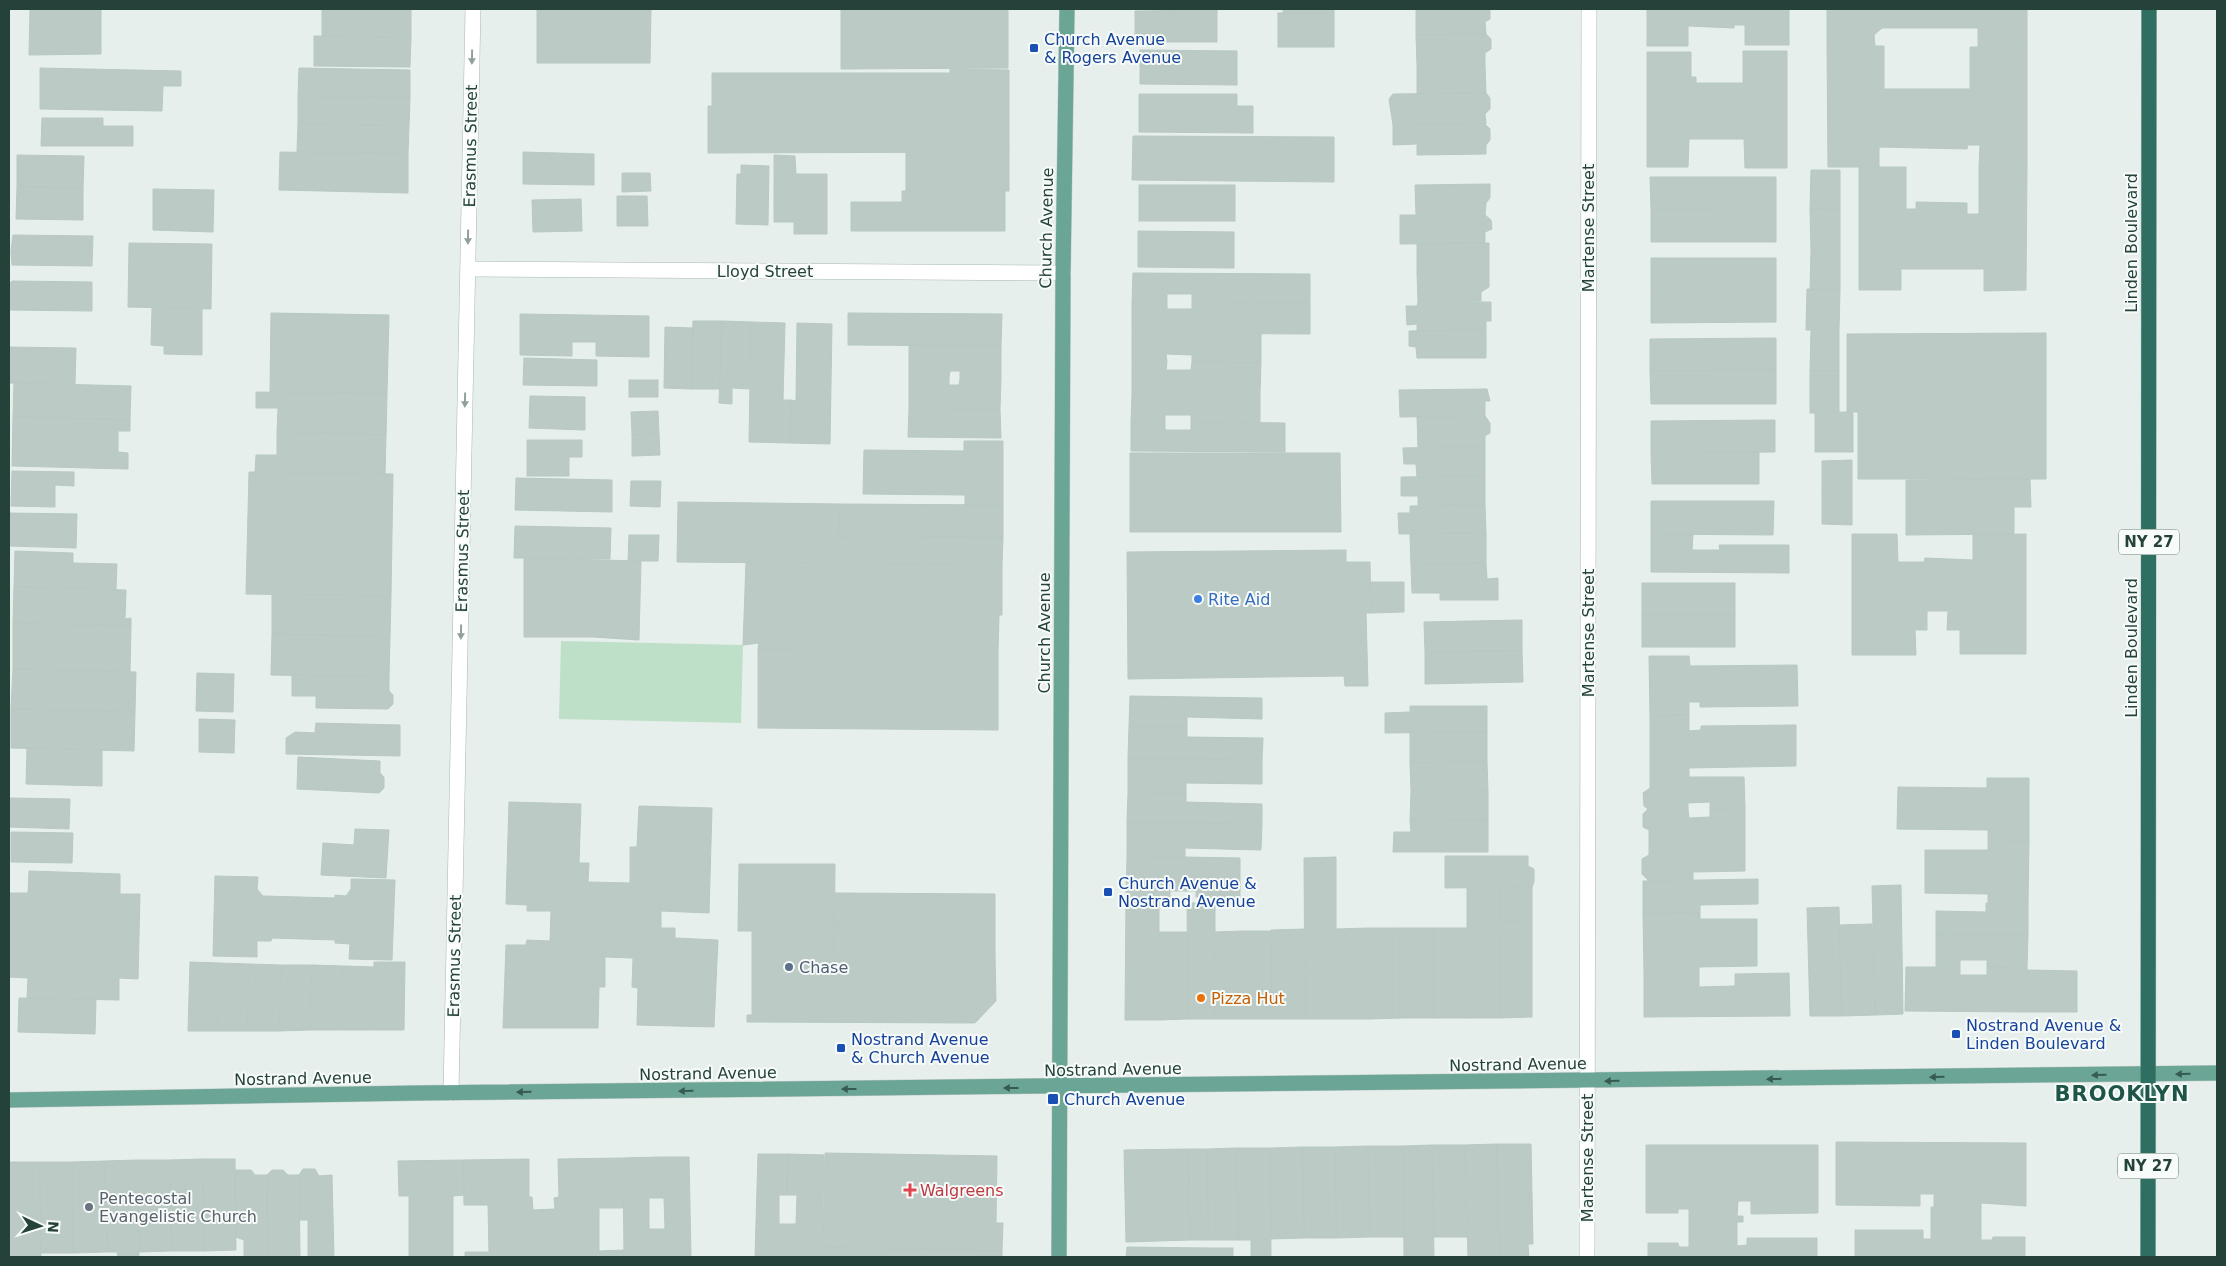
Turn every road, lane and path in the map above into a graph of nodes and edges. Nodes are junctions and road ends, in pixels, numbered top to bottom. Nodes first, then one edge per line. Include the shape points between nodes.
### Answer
1 (473, 9) edge
2 (1067, 9) edge
3 (1589, 9) edge
4 (2149, 9) edge
5 (468, 269) junction
6 (1063, 273) junction
7 (2148, 1074) junction
8 (2217, 1074) edge
9 (1588, 1081) junction
10 (1060, 1088) junction
11 (451, 1093) junction
12 (9, 1100) edge
13 (1059, 1257) edge
14 (1587, 1257) edge
15 (2148, 1257) edge

1 -> 5 street, Erasmus Street
2 - 6 main road, Church Avenue
3 - 9 street, Martense Street
4 - 7 highway, Linden Boulevard / NY 27
5 - 6 street, Lloyd Street
5 -> 11 street, Erasmus Street
6 - 10 main road, Church Avenue
8 -> 7 main road, Nostrand Avenue
7 -> 9 main road, Nostrand Avenue
7 - 15 highway, Linden Boulevard / NY 27
9 - 10 main road, Nostrand Avenue
9 - 14 street, Martense Street
10 -> 11 main road, Nostrand Avenue
10 - 13 main road, Church Avenue
11 - 12 main road, Nostrand Avenue

